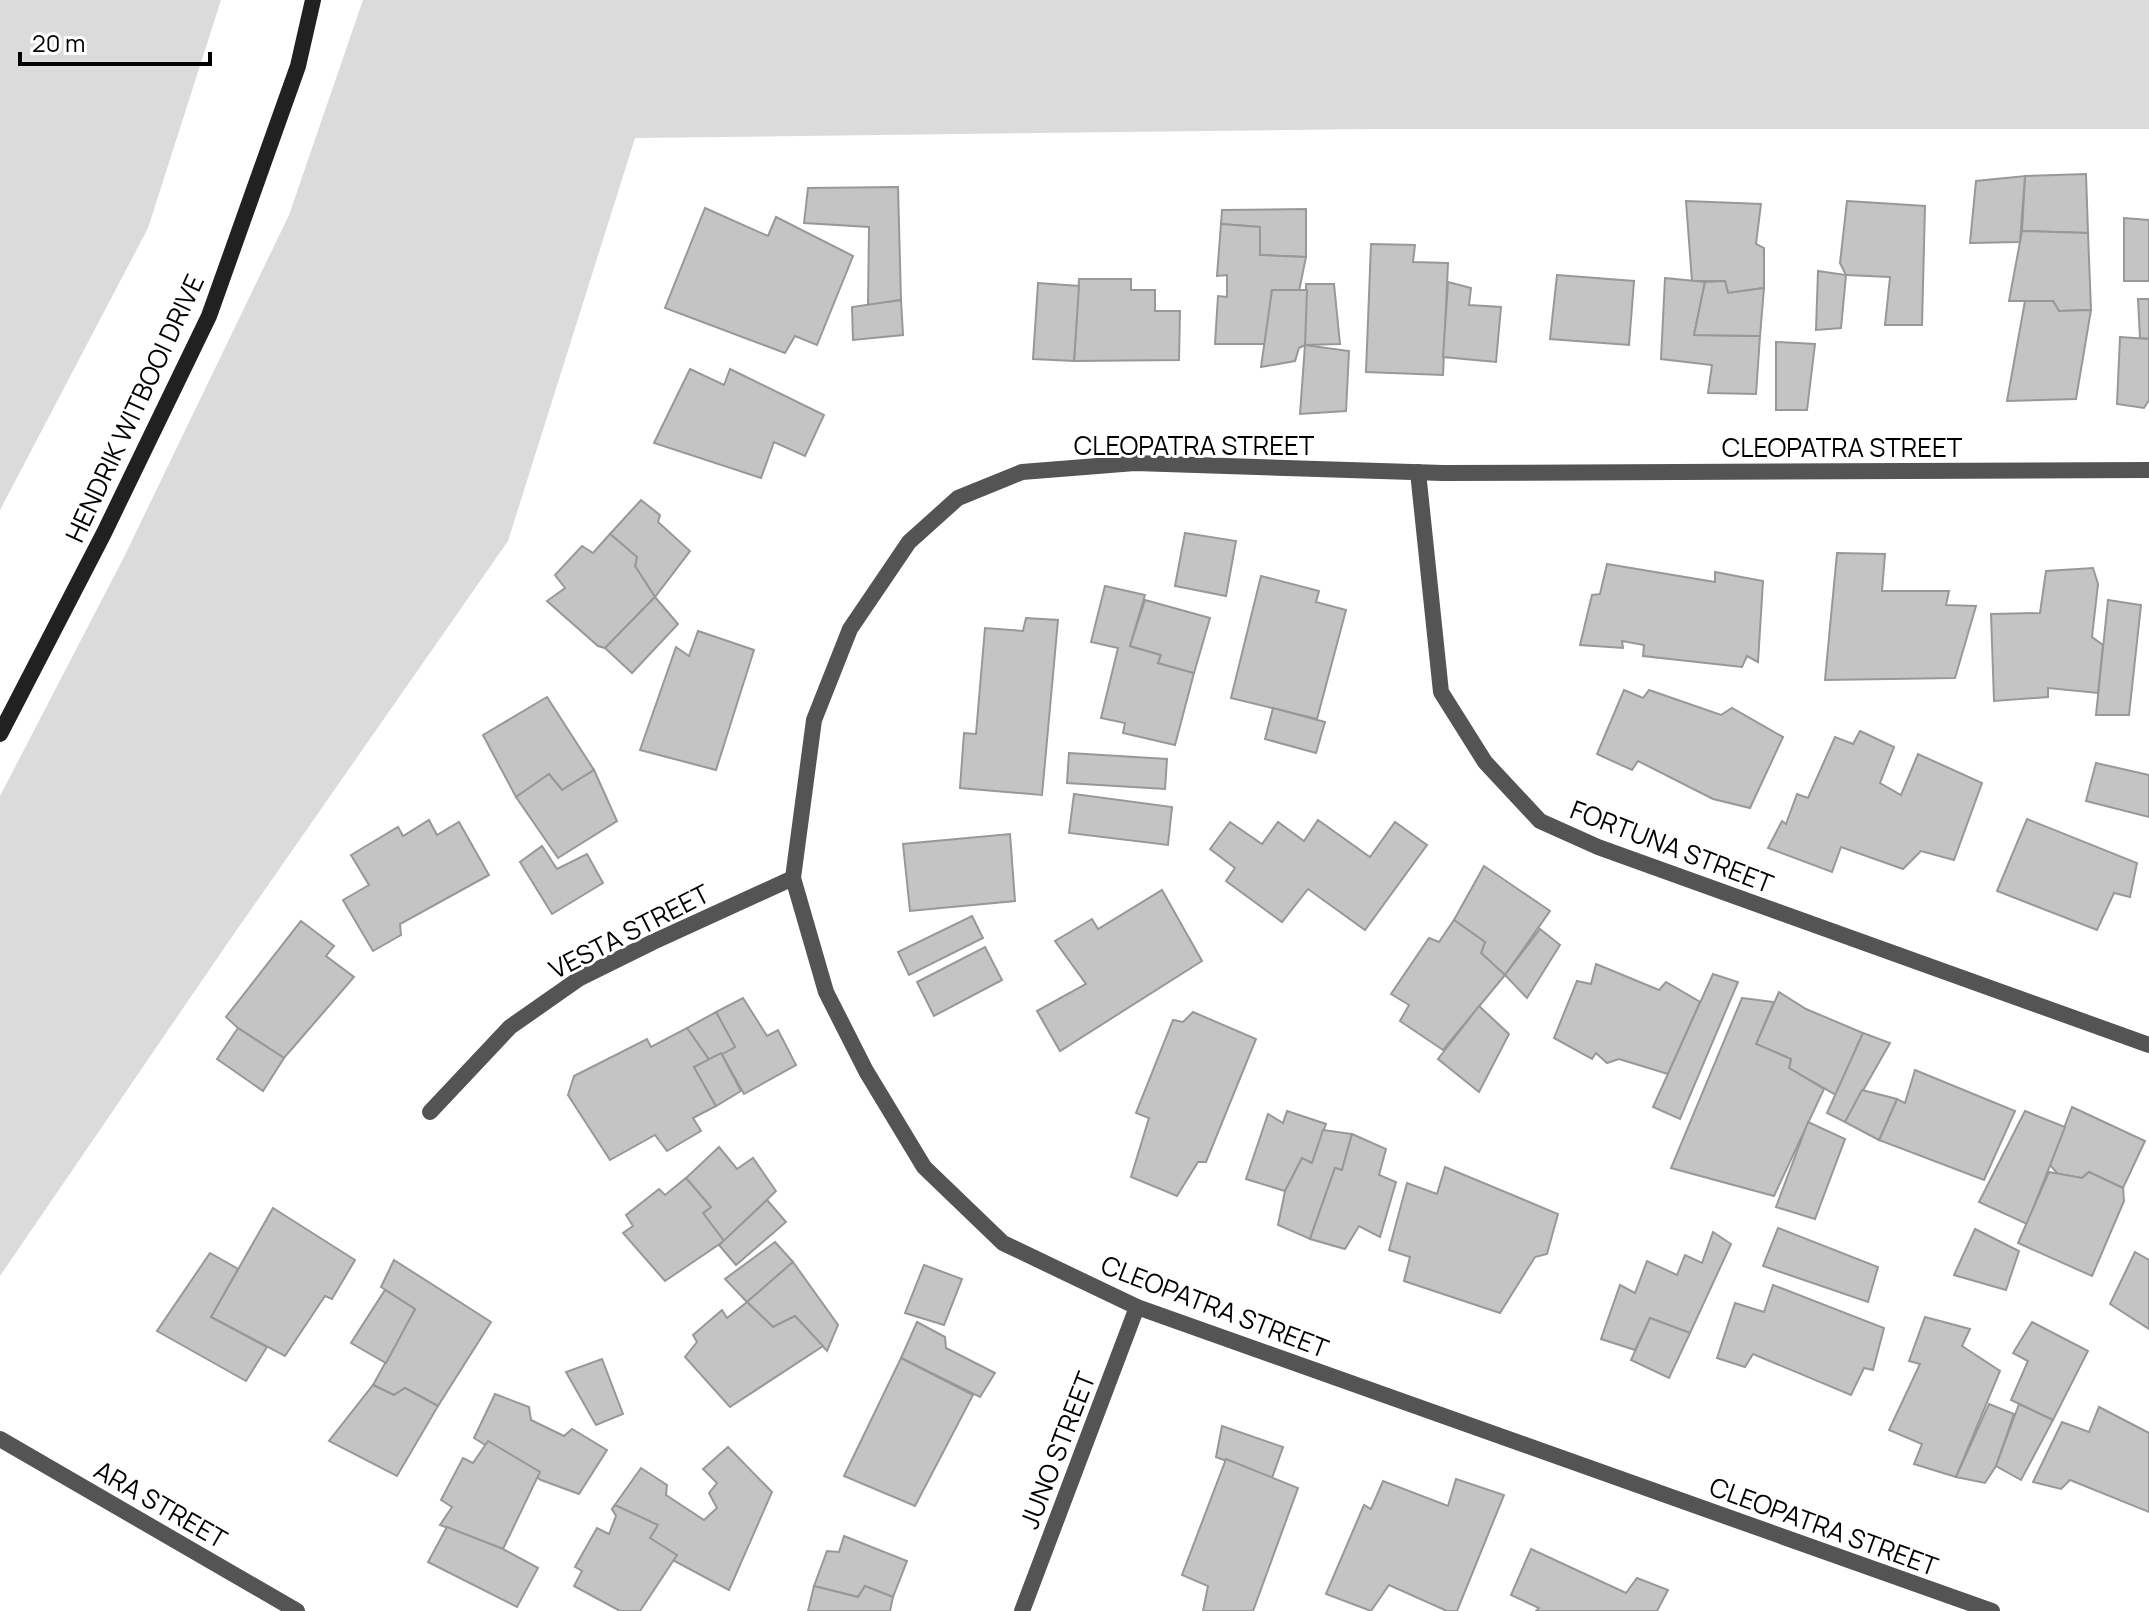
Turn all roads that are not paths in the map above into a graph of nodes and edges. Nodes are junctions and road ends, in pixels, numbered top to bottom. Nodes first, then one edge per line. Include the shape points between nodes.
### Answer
1 (313, 0) edge
2 (2149, 470) edge
3 (1418, 472) junction
4 (0, 734) edge
5 (793, 878) junction
6 (2149, 1045) edge
7 (430, 1112) dead end
8 (1137, 1307) junction
9 (0, 1439) edge
10 (297, 1611) edge
11 (1022, 1611) edge
12 (1992, 1611) edge

1 - 4 main road, HENDRIK WITBOOI DRIVE via 298,66 209,316
2 - 3 street, CLEOPATRA STREET
3 - 5 street, CLEOPATRA STREET via 1135,463 1022,472 958,498 909,542 850,629 814,720
3 - 6 street, FORTUNA STREET via 1441,692 1485,762 1540,821 1598,847
5 - 7 street, VESTA STREET via 580,978 510,1027
5 - 8 street, CLEOPATRA STREET via 826,992 924,1167 1003,1243
8 - 11 street, JUNO STREET
8 - 12 street, CLEOPATRA STREET
9 - 10 street, ARA STREET

